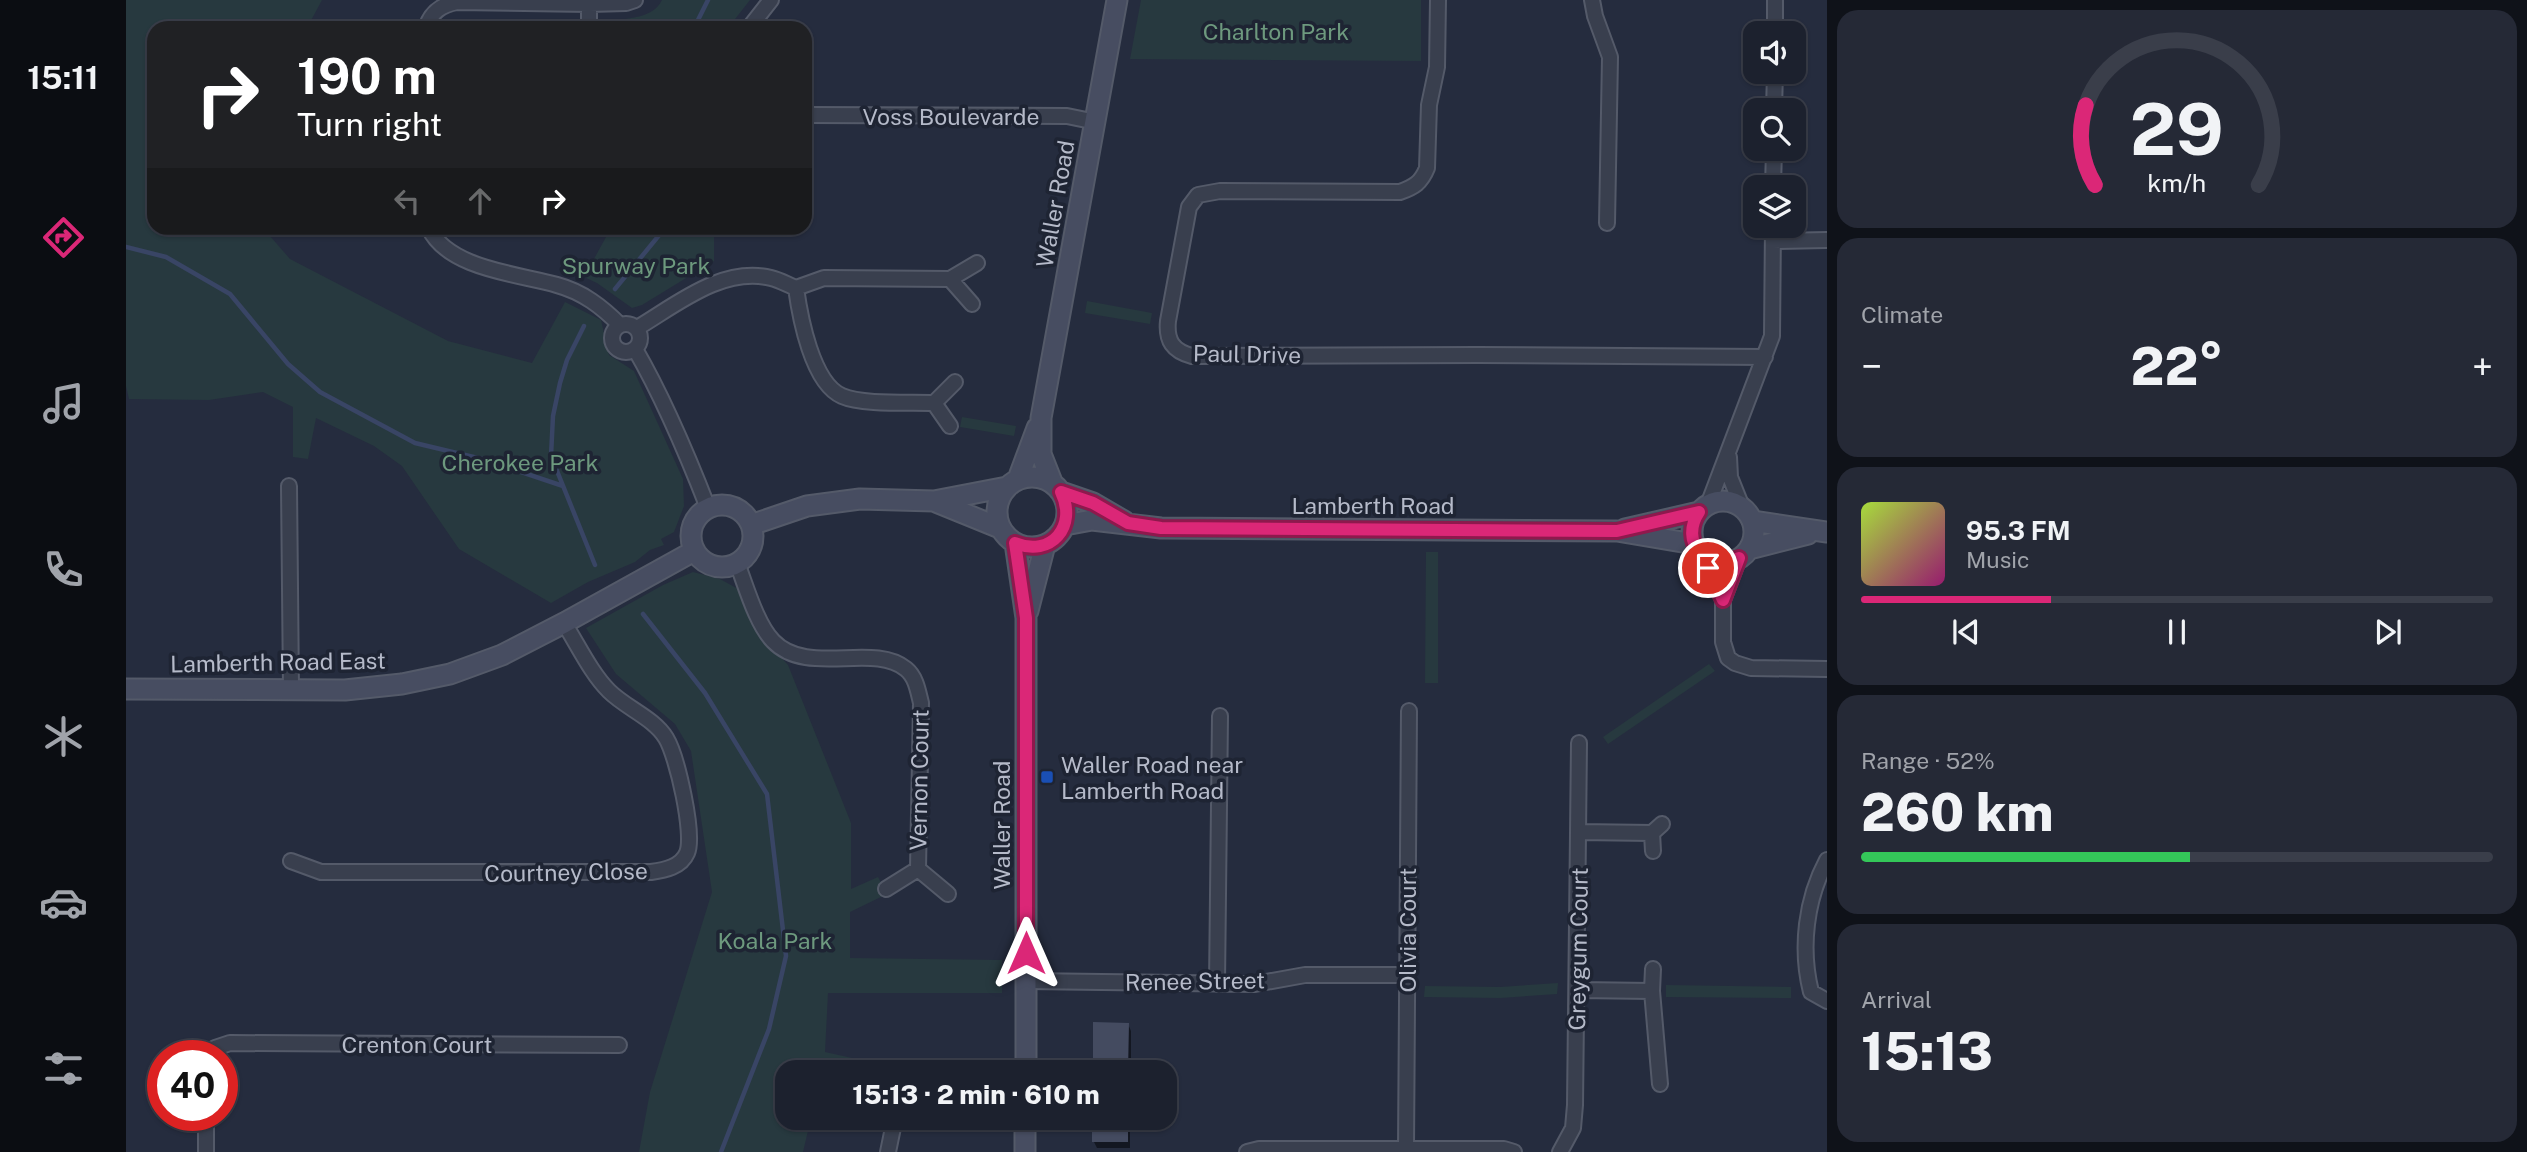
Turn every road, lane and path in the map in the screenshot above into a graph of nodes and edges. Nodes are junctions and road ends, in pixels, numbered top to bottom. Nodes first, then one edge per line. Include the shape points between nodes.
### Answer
1 (635, 0) edge
2 (771, 0) edge
3 (1117, 0) edge
4 (1438, 0) edge
5 (1592, 0) edge
6 (1775, 0) edge
7 (589, 4) junction
8 (428, 21) edge
9 (589, 21) edge
10 (754, 21) edge
11 (1775, 21) edge
12 (812, 115) edge
13 (1096, 122) junction
14 (1608, 223) dead end
15 (434, 235) edge
16 (1827, 240) edge
17 (1773, 241) joint
18 (977, 263) dead end
19 (950, 279) junction
20 (796, 288) junction
21 (972, 304) dead end
22 (620, 325) junction
23 (637, 328) junction
24 (635, 349) junction
25 (1765, 357) junction
26 (955, 382) dead end
27 (934, 403) junction
28 (1041, 418) junction
29 (950, 426) dead end
30 (1729, 449) junction
31 (1013, 483) junction
32 (289, 486) dead end
33 (1056, 487) junction
34 (934, 501) junction
35 (708, 508) junction
36 (1704, 508) junction
37 (1747, 514) junction
38 (1128, 523) junction
39 (751, 525) junction
40 (1065, 526) junction
41 (1000, 528) junction
42 (1617, 531) junction
43 (1822, 532) edge
44 (1015, 543) junction
45 (1045, 545) junction
46 (1698, 550) junction
47 (694, 551) junction
48 (1744, 554) junction
49 (737, 563) junction
50 (1723, 600) junction
51 (1026, 618) junction
52 (565, 624) junction
53 (1827, 669) edge
54 (126, 689) edge
55 (290, 690) junction
56 (1409, 711) dead end
57 (1220, 716) dead end
58 (1578, 743) dead end
59 (1579, 832) junction
60 (1653, 851) dead end
61 (1827, 860) edge
62 (291, 861) dead end
63 (918, 869) junction
64 (886, 889) dead end
65 (948, 894) dead end
66 (1653, 970) dead end
67 (1406, 975) junction
68 (1026, 981) junction
69 (1217, 984) junction
70 (1578, 990) junction
71 (1652, 991) junction
72 (1827, 1000) edge
73 (238, 1043) edge
74 (619, 1045) dead end
75 (1026, 1060) edge
76 (1660, 1084) dead end
77 (893, 1130) edge
78 (1026, 1130) edge
79 (206, 1131) edge
80 (1406, 1149) junction
81 (206, 1152) edge
82 (888, 1152) edge
83 (1025, 1152) edge
84 (1247, 1152) edge
85 (1514, 1152) edge
86 (1560, 1152) edge

1 - 7 street
2 - 10 street
3 - 13 street, Waller Road
4 - 25 street, Paul Drive via 1437,67 1423,178 1400,192 1220,191 1198,195 1189,207 1168,321 1168,340 1174,348 1192,356
5 - 14 street via 1610,57
6 - 11 street
7 - 8 street via 457,2 436,10
7 - 9 street
12 - 13 street, Voss Boulevarde via 1067,116
13 - 28 street, Waller Road
15 - 22 street via 451,252 492,270 580,294
16 - 17 street
17 - 25 street via 1772,336
18 - 19 street
19 - 20 street via 824,278
19 - 21 street
20 - 23 street via 771,278 731,278 705,287
20 - 27 street via 810,349 825,382 837,394 853,399
22 - 23 street
22 - 24 street via 613,334 615,345 624,351
23 - 24 street via 640,339
24 - 35 street
25 - 30 street
26 - 27 street
27 - 29 street
28 - 31 street, Waller Road
28 - 33 street, Waller Road via 1041,454
30 - 36 street
30 - 37 street via 1730,477
31 - 33 street via 1030,476
31 - 34 street
31 - 41 street via 997,506
32 - 55 street
33 - 38 street, Lamberth Road
33 - 40 street via 1066,503
34 - 39 street via 860,499 807,506
34 - 41 street
35 - 39 street via 738,509
35 - 47 street via 691,531
36 - 37 street, Lamberth Road via 1725,501
36 - 42 street, Lamberth Road
36 - 46 street via 1692,527
37 - 43 street, Lamberth Road
37 - 48 street via 1753,540
38 - 40 street, Lamberth Road via 1092,520
38 - 42 street, Lamberth Road via 1161,528
39 - 49 street via 751,547
40 - 45 street
41 - 44 street
42 - 46 street, Lamberth Road
43 - 48 street, Lamberth Road
44 - 45 street
44 - 51 street, Waller Road
45 - 51 street, Waller Road
46 - 48 street, Lamberth Road via 1720,563
46 - 50 street
47 - 49 street via 718,567
47 - 52 street, Lamberth Road East
48 - 50 street
49 - 63 street, Vernon Court via 762,625 784,650 801,657 886,660 906,669 916,682 921,703
50 - 53 street via 1723,642 1728,658 1735,663 1751,668
51 - 68 street, Waller Road
52 - 55 street, Lamberth Road East via 450,674 345,690
52 - 62 street, Courtney Close via 606,688 668,740 678,764 690,843 682,861 651,872 492,873 321,872
54 - 55 street, Lamberth Road East
56 - 67 street, Olivia Court
57 - 69 street
58 - 59 street, Greygum Court
59 - 60 street via 1657,829
59 - 70 street, Greygum Court
61 - 72 street via 1815,882 1808,912 1807,975 1811,992
63 - 64 street, Vernon Court
63 - 65 street, Vernon Court
66 - 71 street
67 - 69 street, Renee Street via 1305,975 1255,984
67 - 80 street, Olivia Court
68 - 69 street, Renee Street
68 - 75 street, Waller Road
70 - 71 street
70 - 86 street, Greygum Court via 1573,1128
71 - 76 street
73 - 74 street, Crenton Court
77 - 82 street
78 - 83 street
79 - 81 street
80 - 84 street
80 - 85 street

